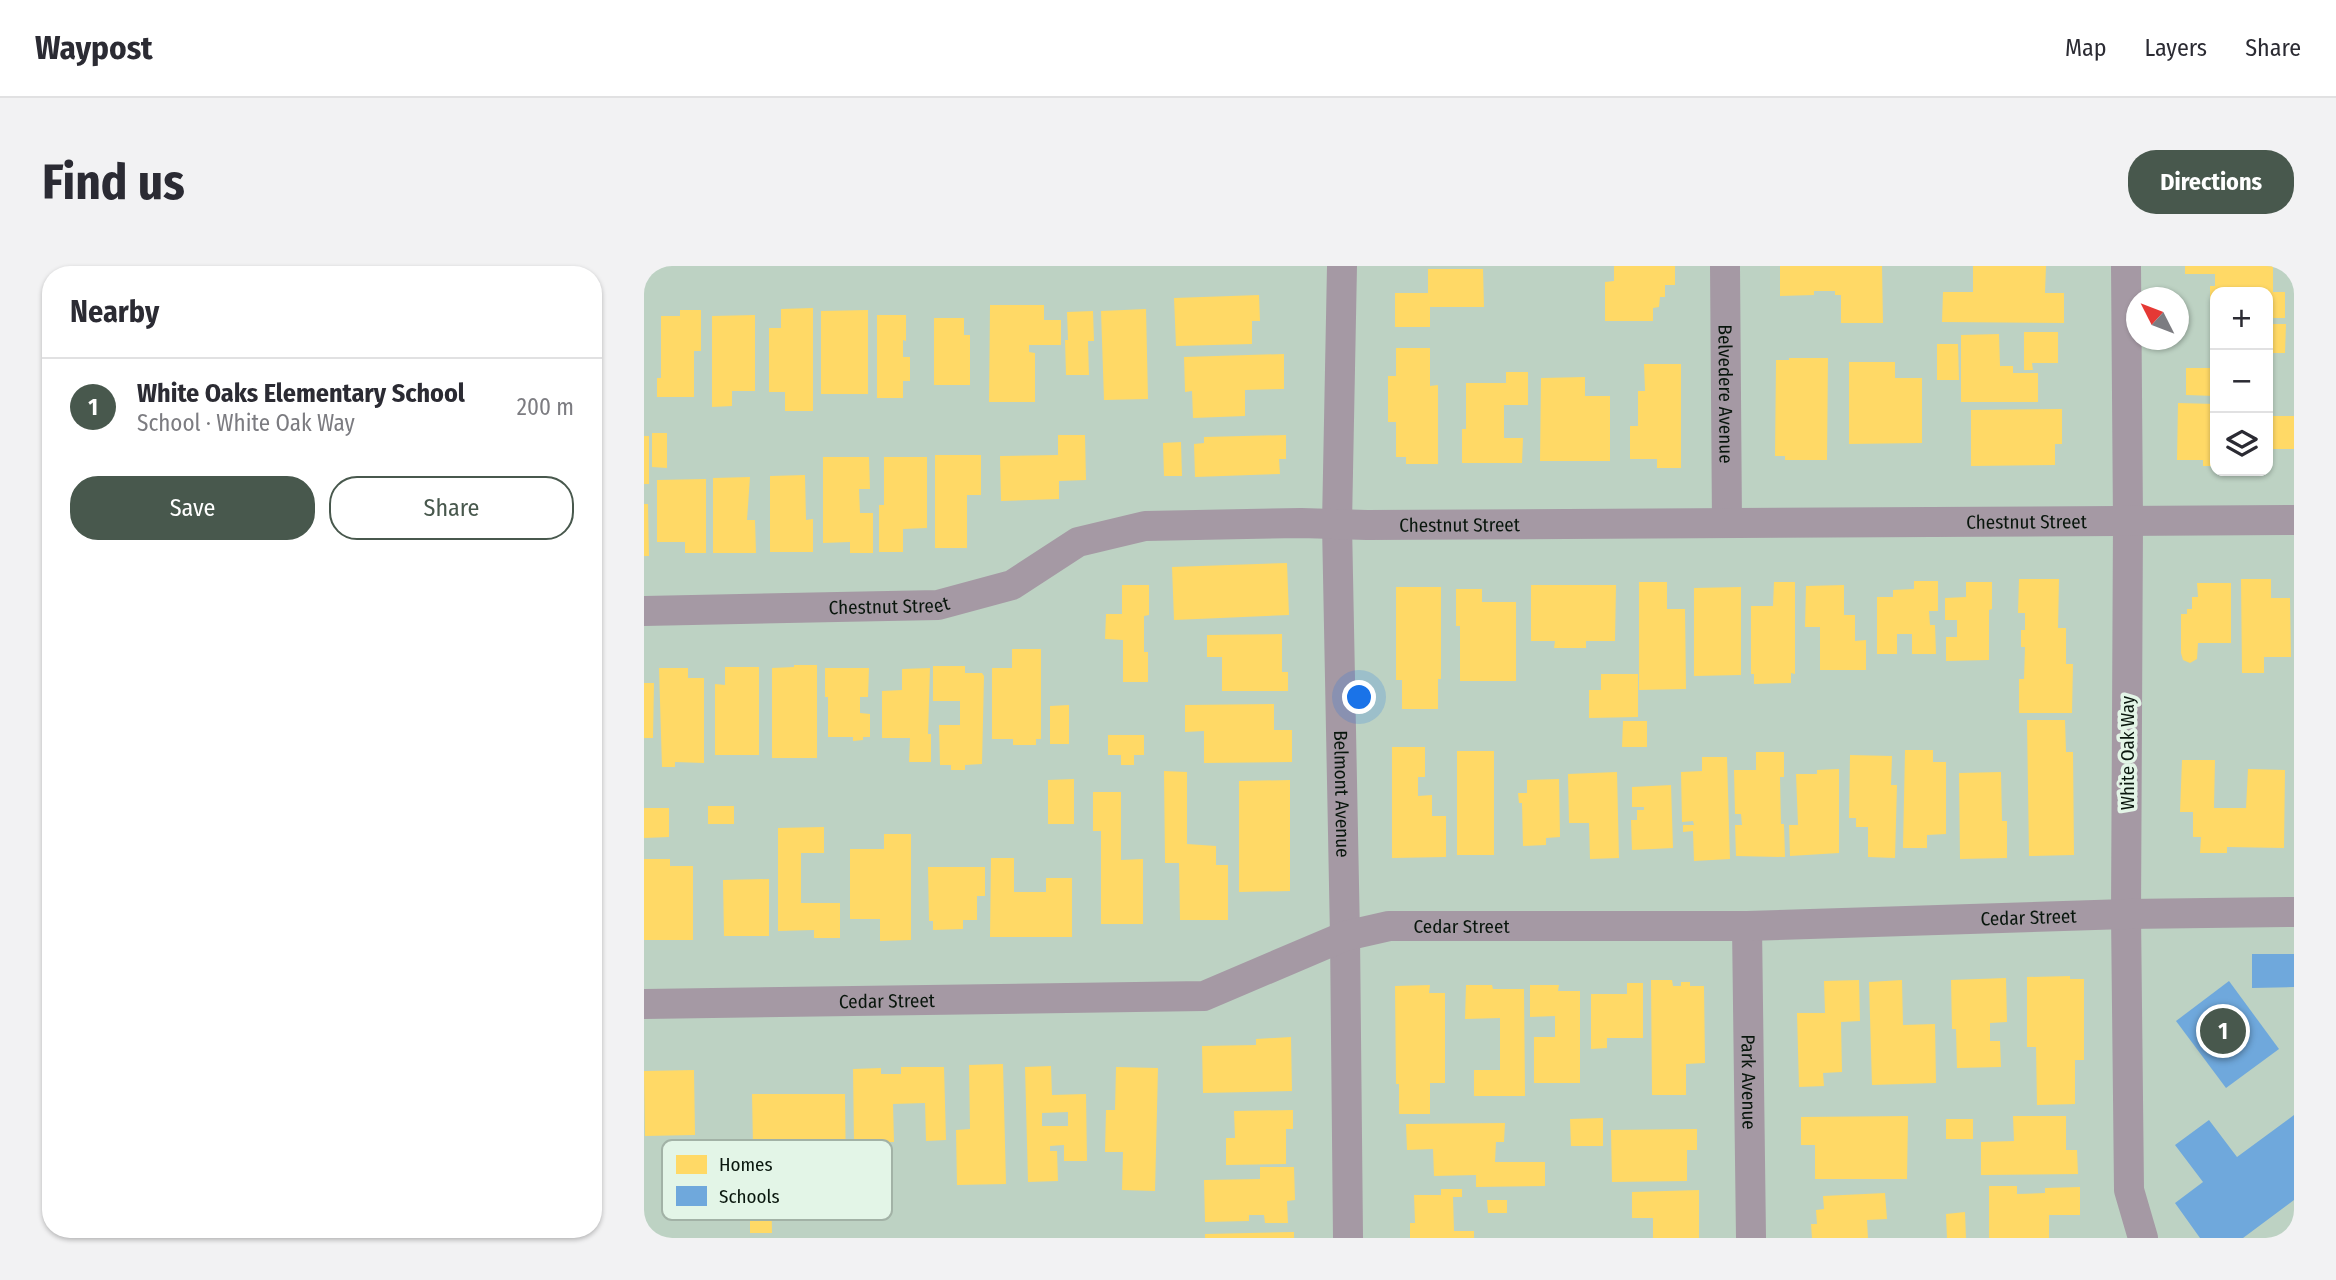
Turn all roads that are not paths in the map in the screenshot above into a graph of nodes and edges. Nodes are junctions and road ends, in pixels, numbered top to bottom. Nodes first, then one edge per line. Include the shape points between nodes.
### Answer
1 (1342, 266) edge
2 (1725, 266) edge
3 (2126, 266) edge
4 (2294, 520) edge
5 (2128, 522) junction
6 (1727, 523) junction
7 (1337, 524) junction
8 (644, 611) edge
9 (2294, 912) edge
10 (2126, 914) junction
11 (1747, 926) junction
12 (1345, 936) junction
13 (644, 1004) edge
14 (1348, 1238) edge
15 (1751, 1238) edge
16 (2143, 1238) edge

1 - 7 street, Belmont Avenue
2 - 6 street, Belvedere Avenue
3 - 5 street, White Oak Way
4 - 5 street, Chestnut Street
5 - 6 street, Chestnut Street
5 - 10 street, White Oak Way
6 - 7 street, Chestnut Street
7 - 8 street, Chestnut Street via 1145,526 1078,542 1012,585 938,605
7 - 12 street, Belmont Avenue
9 - 10 street, Cedar Street
10 - 11 street, Cedar Street
10 - 16 street, White Oak Way via 2129,1190
11 - 12 street, Cedar Street via 1389,926
11 - 15 street, Park Avenue
12 - 13 street, Cedar Street via 1204,996
12 - 14 street, Belmont Avenue

